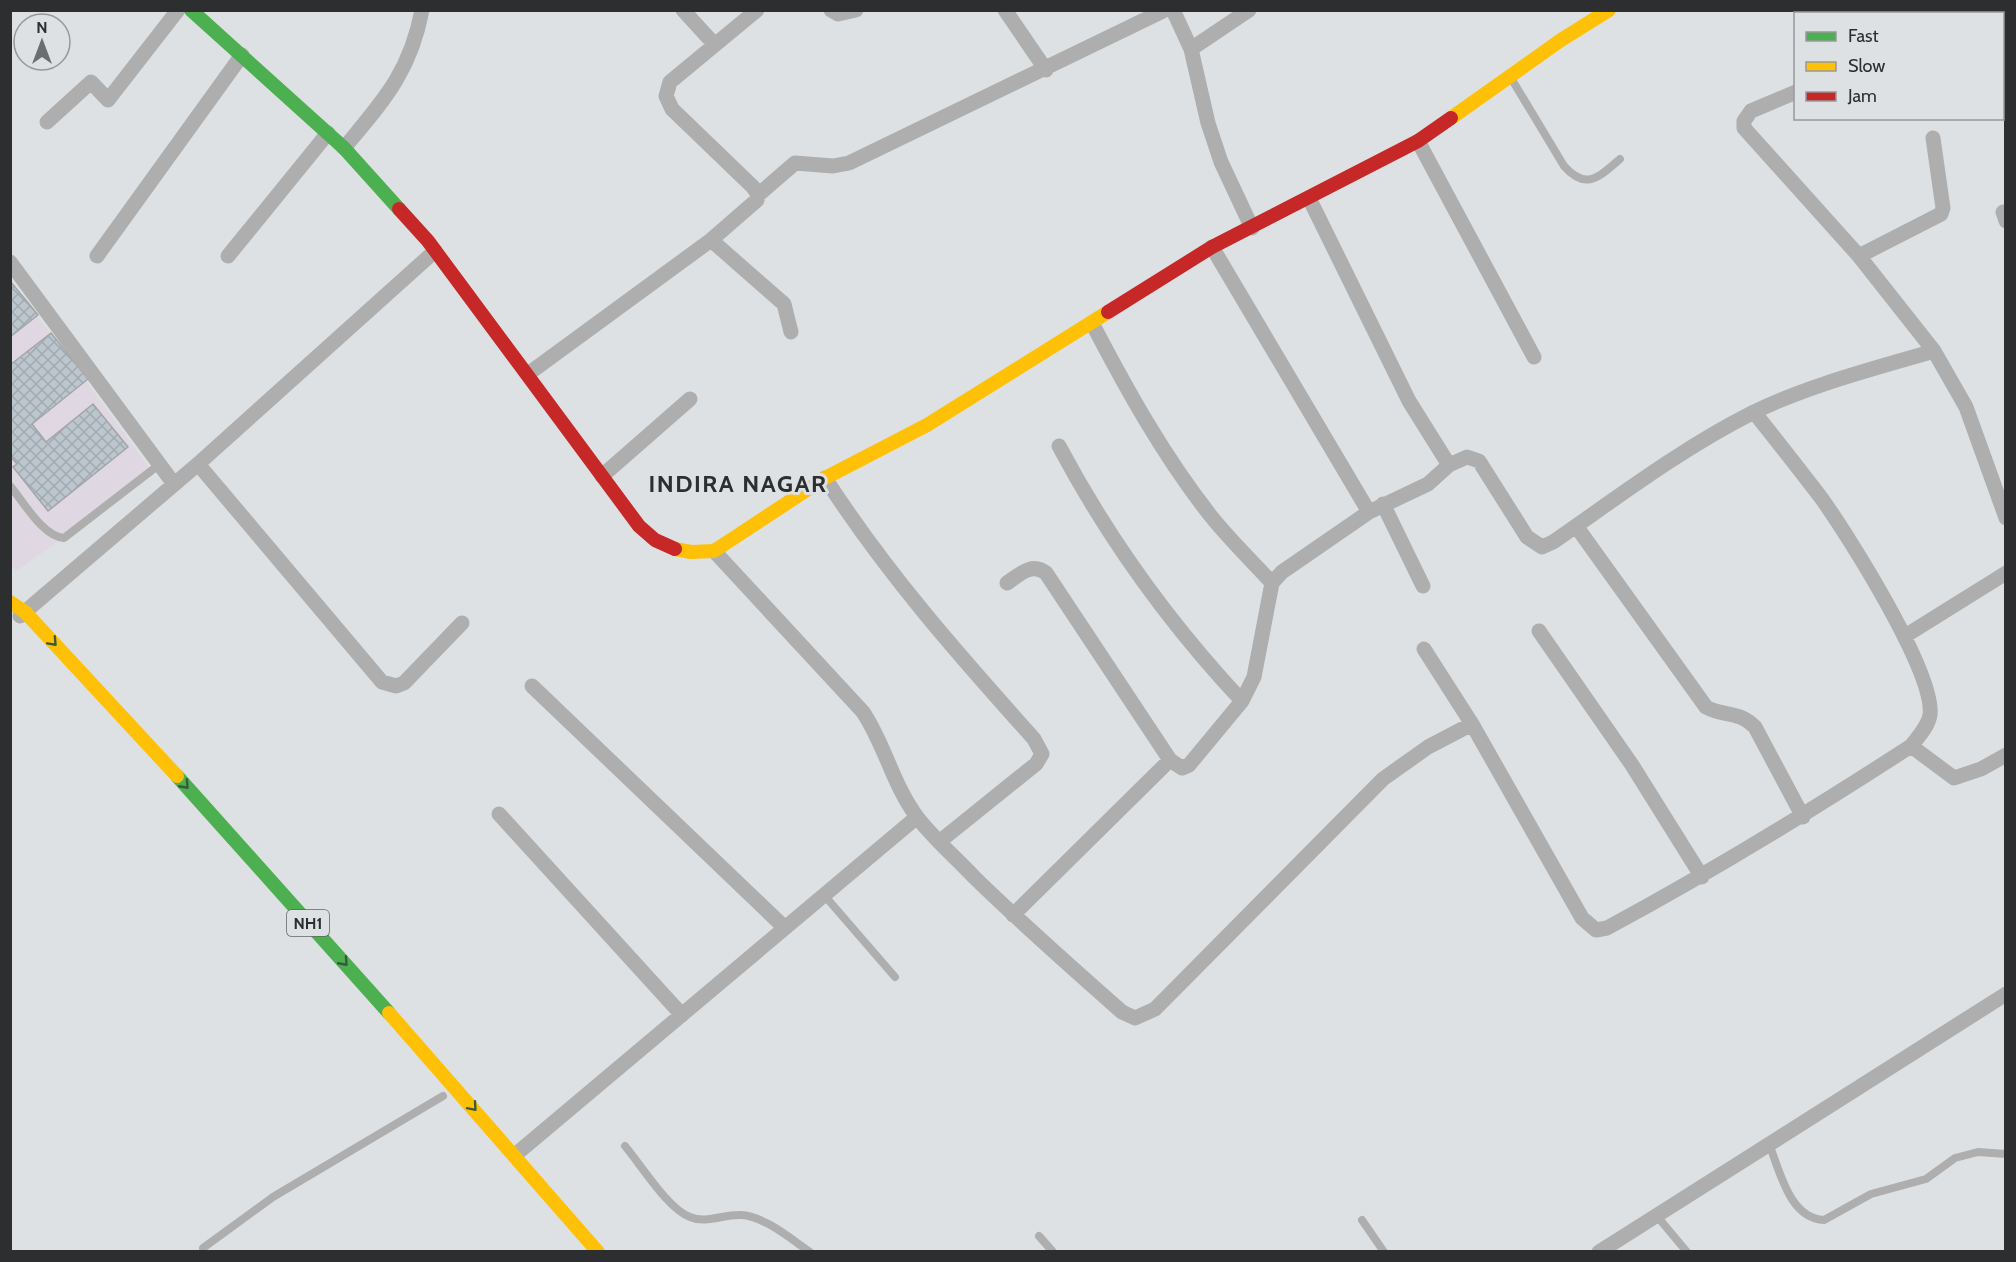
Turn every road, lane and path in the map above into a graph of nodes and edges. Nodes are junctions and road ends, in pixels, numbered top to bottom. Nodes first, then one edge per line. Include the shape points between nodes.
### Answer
1 (178, 10) edge
2 (191, 10) edge
3 (422, 10) edge
4 (683, 10) edge
5 (757, 10) edge
6 (831, 10) edge
7 (856, 10) edge
8 (1005, 10) edge
9 (1165, 10) edge
10 (1173, 10) edge
11 (1249, 10) edge
12 (1609, 10) edge
13 (715, 45) junction
14 (1191, 49) junction
15 (242, 55) junction
16 (1046, 70) junction
17 (1510, 77) junction
18 (1794, 93) edge
19 (47, 122) dead end
20 (328, 133) junction
21 (1933, 138) dead end
22 (1418, 141) junction
23 (344, 148) junction
24 (1620, 159) dead end
25 (758, 195) junction
26 (1309, 198) junction
27 (1252, 228) junction
28 (711, 240) junction
29 (1212, 247) junction
30 (435, 251) junction
31 (97, 256) dead end
32 (228, 256) dead end
33 (1859, 256) junction
34 (10, 262) edge
35 (1092, 323) junction
36 (791, 332) dead end
37 (1934, 351) junction
38 (1534, 357) dead end
39 (528, 374) junction
40 (690, 399) dead end
41 (1754, 412) junction
42 (1059, 446) dead end
43 (159, 464) junction
44 (198, 464) junction
45 (1449, 465) junction
46 (602, 476) junction
47 (825, 478) junction
48 (174, 484) junction
49 (10, 486) edge
50 (1383, 504) junction
51 (1369, 512) junction
52 (2006, 518) edge
53 (1576, 526) junction
54 (714, 551) junction
55 (2006, 573) edge
56 (1007, 583) dead end
57 (1272, 583) junction
58 (1422, 586) dead end
59 (10, 602) edge
60 (17, 614) edge
61 (462, 623) dead end
62 (1539, 631) dead end
63 (1905, 636) junction
64 (1424, 649) dead end
65 (532, 686) dead end
66 (1242, 700) junction
67 (103, 717) dead end
68 (1472, 724) junction
69 (1911, 746) junction
70 (2006, 755) edge
71 (1170, 760) junction
72 (499, 814) dead end
73 (917, 817) junction
74 (1803, 817) junction
75 (939, 842) junction
76 (1702, 877) junction
77 (824, 895) junction
78 (1013, 915) junction
79 (785, 928) junction
80 (894, 977) dead end
81 (2006, 994) edge
82 (682, 1015) junction
83 (439, 1092) joint
84 (1769, 1144) junction
85 (625, 1146) dead end
86 (2006, 1154) edge
87 (515, 1155) junction
88 (1656, 1215) junction
89 (1362, 1220) dead end
90 (564, 1235) dead end
91 (1039, 1236) dead end
92 (203, 1251) edge
93 (598, 1251) edge
94 (810, 1251) edge
95 (1053, 1251) edge
96 (1384, 1251) edge
97 (1599, 1251) edge
98 (1687, 1251) edge

1 - 19 street via 108,100 91,82
2 - 15 main road
3 - 23 street via 412,54 398,80
4 - 13 street
5 - 13 street
6 - 7 street via 838,14
8 - 16 street
9 - 16 street
10 - 14 street
11 - 14 street
12 - 17 main road
13 - 25 street via 670,82 667,103
14 - 27 street via 1221,162
15 - 20 main road
15 - 31 street
16 - 25 street via 849,163 795,164
17 - 22 main road
17 - 24 lane via 1573,177 1585,181 1598,177
18 - 33 street via 1746,115 1744,128
20 - 23 main road
20 - 32 street
21 - 33 street via 1941,214
22 - 26 main road
22 - 38 street
23 - 30 main road
25 - 28 street via 754,205
26 - 27 main road
26 - 45 street via 1409,401
27 - 29 main road
28 - 36 street via 784,304
28 - 39 street
29 - 35 main road
29 - 51 street
30 - 39 main road
30 - 44 street
33 - 37 street
34 - 43 street
35 - 47 main road via 927,425
35 - 57 street via 1137,409 1170,461 1211,516
37 - 41 street via 1810,389
37 - 52 street via 1966,407
39 - 46 main road
40 - 46 street
41 - 53 street via 1696,443
41 - 63 street via 1823,501
42 - 66 street via 1127,562 1182,634
43 - 48 street
43 - 49 lane via 64,538 47,530
44 - 48 street
44 - 61 street via 382,682 396,686 404,683
45 - 50 street via 1428,484
45 - 53 street via 1467,457 1479,461 1533,543 1542,546
46 - 54 main road via 639,526 655,540 691,552
47 - 54 main road
47 - 75 street via 865,540 1034,739 1042,754 1036,764
48 - 60 street
50 - 51 street
50 - 58 street
51 - 57 street
53 - 74 street via 1706,706 1746,718 1755,727
54 - 73 street via 863,712
55 - 63 street
56 - 71 street via 1033,567 1046,573
57 - 66 street via 1260,657
59 - 60 main road, NH1
60 - 67 main road, NH1
60 -> 87 main road, NH1 via 154,750
62 - 76 street via 1632,765
63 - 69 street via 1924,679 1930,715
64 - 68 street
65 - 79 street
66 - 71 street via 1186,768
68 - 76 street via 1582,918 1596,930 1607,928
68 - 78 street via 1428,747 1383,779 1145,1016 1136,1018 1122,1012
69 - 70 street via 1954,778
69 - 74 street
71 - 78 street
72 - 82 street
73 - 75 street
73 - 77 street
74 - 76 street
75 - 78 street
77 - 79 street
77 - 80 lane
79 - 82 street
81 - 84 street
82 - 87 street
83 - 90 main road
83 - 92 lane via 273,1197
84 - 86 lane via 1792,1199 1806,1216 1824,1220 1871,1194 1926,1179 1955,1158 1978,1152
84 - 88 street
85 - 94 lane via 670,1200 691,1218 741,1215 757,1219
87 - 93 main road, NH1
88 - 97 street
88 - 98 lane
89 - 96 lane
91 - 95 lane

